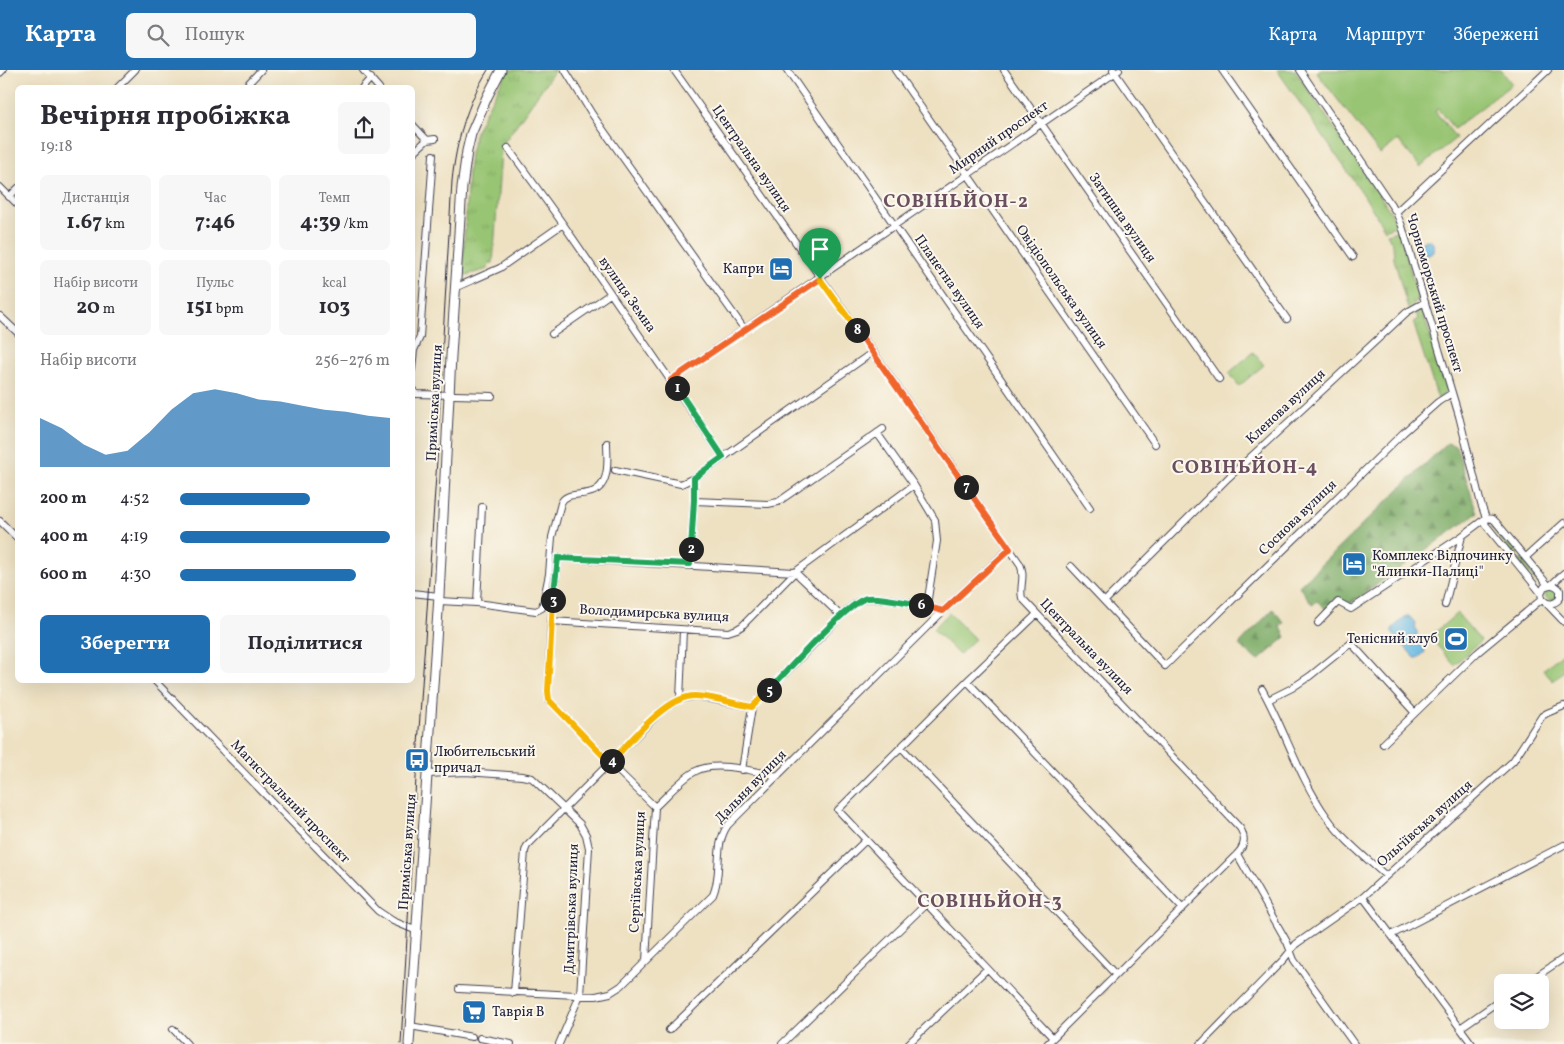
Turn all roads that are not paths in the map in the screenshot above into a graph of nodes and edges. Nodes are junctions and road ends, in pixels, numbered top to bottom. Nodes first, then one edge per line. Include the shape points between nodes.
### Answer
1 (3, 70) edge
2 (135, 70) edge
3 (261, 70) edge
4 (363, 70) edge
5 (501, 70) edge
6 (564, 70) edge
7 (674, 70) edge
8 (787, 70) edge
9 (895, 70) edge
10 (1004, 70) edge
11 (1222, 70) edge
12 (1300, 70) edge
13 (1548, 70) edge
14 (1116, 71) edge
15 (0, 73) edge
16 (371, 78) junction
17 (120, 85) edge
18 (247, 85) edge
19 (365, 85) edge
20 (377, 85) edge
21 (1041, 124) junction
22 (415, 127) edge
23 (435, 139) dead end
24 (427, 140) junction
25 (508, 148) dead end
26 (415, 151) edge
27 (433, 155) dead end
28 (968, 175) junction
29 (0, 187) edge
30 (15, 191) edge
31 (9, 196) junction
32 (15, 202) edge
33 (1396, 212) junction
34 (562, 224) junction
35 (894, 226) junction
36 (1353, 257) dead end
37 (820, 279) junction
38 (457, 287) junction
39 (610, 294) junction
40 (1425, 302) junction
41 (0, 316) edge
42 (1287, 319) dead end
43 (745, 330) junction
44 (15, 331) edge
45 (552, 334) dead end
46 (415, 348) edge
47 (873, 352) junction
48 (1219, 379) dead end
49 (671, 380) junction
50 (415, 393) edge
51 (1452, 393) junction
52 (449, 395) junction
53 (492, 396) dead end
54 (608, 443) dead end
55 (1155, 444) dead end
56 (723, 457) junction
57 (614, 470) dead end
58 (694, 478) junction
59 (914, 485) junction
60 (694, 500) junction
61 (482, 507) dead end
62 (1090, 508) dead end
63 (1486, 518) junction
64 (0, 521) edge
65 (1564, 523) edge
66 (15, 536) edge
67 (1462, 536) junction
68 (1010, 549) junction
69 (1526, 557) junction
70 (690, 564) junction
71 (1071, 566) dead end
72 (795, 572) junction
73 (1564, 573) edge
74 (1562, 592) edge
75 (1546, 593) junction
76 (415, 594) edge
77 (439, 598) junction
78 (1105, 601) junction
79 (477, 603) junction
80 (1445, 605) dead end
81 (927, 606) junction
82 (943, 611) junction
83 (1036, 614) junction
84 (841, 616) junction
85 (551, 621) junction
86 (1564, 622) edge
87 (1318, 623) dead end
88 (683, 630) junction
89 (967, 680) junction
90 (157, 683) edge
91 (1262, 690) dead end
92 (680, 699) junction
93 (1268, 700) junction
94 (1564, 706) edge
95 (752, 707) junction
96 (1415, 713) junction
97 (1383, 744) dead end
98 (901, 747) junction
99 (610, 763) junction
100 (742, 770) junction
101 (428, 774) junction
102 (778, 776) junction
103 (655, 807) junction
104 (564, 808) junction
105 (866, 840) junction
106 (1564, 845) edge
107 (1237, 854) junction
108 (1386, 876) junction
109 (1363, 896) junction
110 (926, 904) junction
111 (1182, 908) junction
112 (417, 931) junction
113 (1390, 935) junction
114 (1291, 951) junction
115 (1564, 958) edge
116 (646, 961) junction
117 (987, 969) junction
118 (1116, 974) junction
119 (1540, 974) edge
120 (459, 989) dead end
121 (514, 993) junction
122 (580, 995) junction
123 (1494, 1005) edge
124 (410, 1026) junction
125 (1460, 1028) junction
126 (173, 1029) dead end
127 (669, 1030) dead end
128 (472, 1037) dead end
129 (480, 1038) dead end
130 (1053, 1038) junction
131 (1353, 1043) edge
132 (187, 1044) edge
133 (409, 1044) edge
134 (510, 1044) edge
135 (559, 1044) edge
136 (782, 1044) edge
137 (908, 1044) edge
138 (1047, 1044) edge
139 (1201, 1044) edge
140 (1472, 1044) edge

1 - 15 street
2 - 17 street
3 - 18 street
4 - 16 street
5 - 38 street, Приміська вулиця via 480,113 467,151
6 - 43 street
7 - 37 street, Центральна вулиця
8 - 35 street, Планетна вулиця
9 - 28 street, Овідіопольська вулиця
10 - 21 street, Затишна вулиця
11 - 36 street
12 - 33 street, Чорноморський проспект
13 - 33 street
14 - 21 street, Мирний проспект
14 - 42 street
16 - 19 street
16 - 20 street
21 - 28 street, Мирний проспект
21 - 48 street, Затишна вулиця
22 - 24 street
23 - 24 street
24 - 26 street
25 - 34 street, вулиця Земна
27 - 46 street via 420,337
28 - 35 street, Мирний проспект
28 - 55 street, Овідіопольська вулиця
29 - 31 street
30 - 31 street
31 - 32 street
33 - 40 street, Чорноморський проспект
34 - 38 street via 500,268
34 - 39 street, вулиця Земна
35 - 37 street, Мирний проспект
35 - 62 street, Планетна вулиця
37 - 43 street, Мирний проспект
37 - 47 street, Центральна вулиця
38 - 52 street, Приміська вулиця
39 - 45 street
39 - 49 street, вулиця Земна
40 - 51 street, Чорноморський проспект
40 - 78 street, Кленова вулиця via 1408,312 1228,478
41 - 44 street
43 - 49 street, Мирний проспект
47 - 56 street
47 - 68 street, Центральна вулиця
49 - 56 street, вулиця Земна
50 - 52 street
51 - 63 street, Чорноморський проспект
51 - 78 street, Соснова вулиця via 1403,433 1165,666
52 - 53 street
52 - 77 street, Приміська вулиця
54 - 79 street via 607,471 600,487 592,493 566,496 561,503 552,537 542,608 536,611
56 - 58 street
57 - 58 street via 681,484
58 - 60 street
59 - 60 street via 880,431 778,502
59 - 72 street, Володимирська вулиця
59 - 81 street via 931,512 937,530
60 - 70 street
61 - 79 street
63 - 67 street
63 - 69 street via 1493,519
63 - 75 street, Чорноморський проспект via 1485,524
64 - 66 street
65 - 69 street
67 - 80 street
67 - 87 street via 1351,609 1338,602
68 - 82 street, Дальня вулиця
68 - 83 street, Центральна вулиця via 1023,570 1022,598
69 - 75 street
70 - 72 street
70 - 85 street, Сергіївська вулиця via 558,558
71 - 78 street
72 - 84 street
72 - 88 street, Володимирська вулиця via 737,629 728,632
73 - 75 street
74 - 75 street via 1555,585
74 - 75 street via 1558,601
75 - 86 street
75 - 96 street
76 - 77 street
77 - 79 street
77 - 101 street, Приміська вулиця
81 - 82 street
81 - 84 street via 869,598 858,602
82 - 102 street, Дальня вулиця
83 - 89 street
83 - 107 street, Центральна вулиця via 1240,828 1245,839 1242,850
84 - 95 street
85 - 88 street, Володимирська вулиця
85 - 99 street, Сергіївська вулиця via 549,700
88 - 92 street
89 - 98 street
89 - 111 street
90 - 112 street, Магистральний проспект via 378,911
91 - 93 street
92 - 95 street via 696,696
92 - 99 street via 661,711
93 - 96 street via 1310,676 1350,642
93 - 108 street via 1326,816 1343,838
94 - 108 street, Ольгіївська вулиця via 1542,716 1513,761
95 - 100 street
96 - 97 street
98 - 105 street via 838,810
98 - 118 street
99 - 103 street, Сергіївська вулиця
99 - 104 street
100 - 102 street
100 - 103 street via 714,767 697,770
101 - 104 street, Дмитрівська вулиця via 465,772 527,777 537,782
101 - 112 street, Приміська вулиця
102 - 116 street, Дальня вулиця via 723,832 713,895
103 - 116 street, Сергіївська вулиця
104 - 121 street via 525,851
104 - 122 street, Дмитрівська вулиця via 583,829 589,848
105 - 110 street
105 - 127 street
106 - 113 street
107 - 111 street
107 - 114 street
108 - 109 street, Ольгіївська вулиця
109 - 113 street
109 - 114 street, Ольгіївська вулиця via 1296,944
110 - 117 street
110 - 136 street
111 - 118 street
112 - 124 street, Приміська вулиця
113 - 125 street
114 - 131 street via 1294,960
114 - 139 street, Ольгіївська вулиця
115 - 119 street
116 - 122 street, Дальня вулиця via 610,993
117 - 130 street
117 - 137 street
118 - 130 street
120 - 121 street, Дальня вулиця
121 - 122 street, Дальня вулиця
122 - 135 street, Дмитрівська вулиця
123 - 125 street
124 - 128 street
124 - 133 street, Приміська вулиця
125 - 140 street
126 - 132 street
129 - 134 street
130 - 138 street

